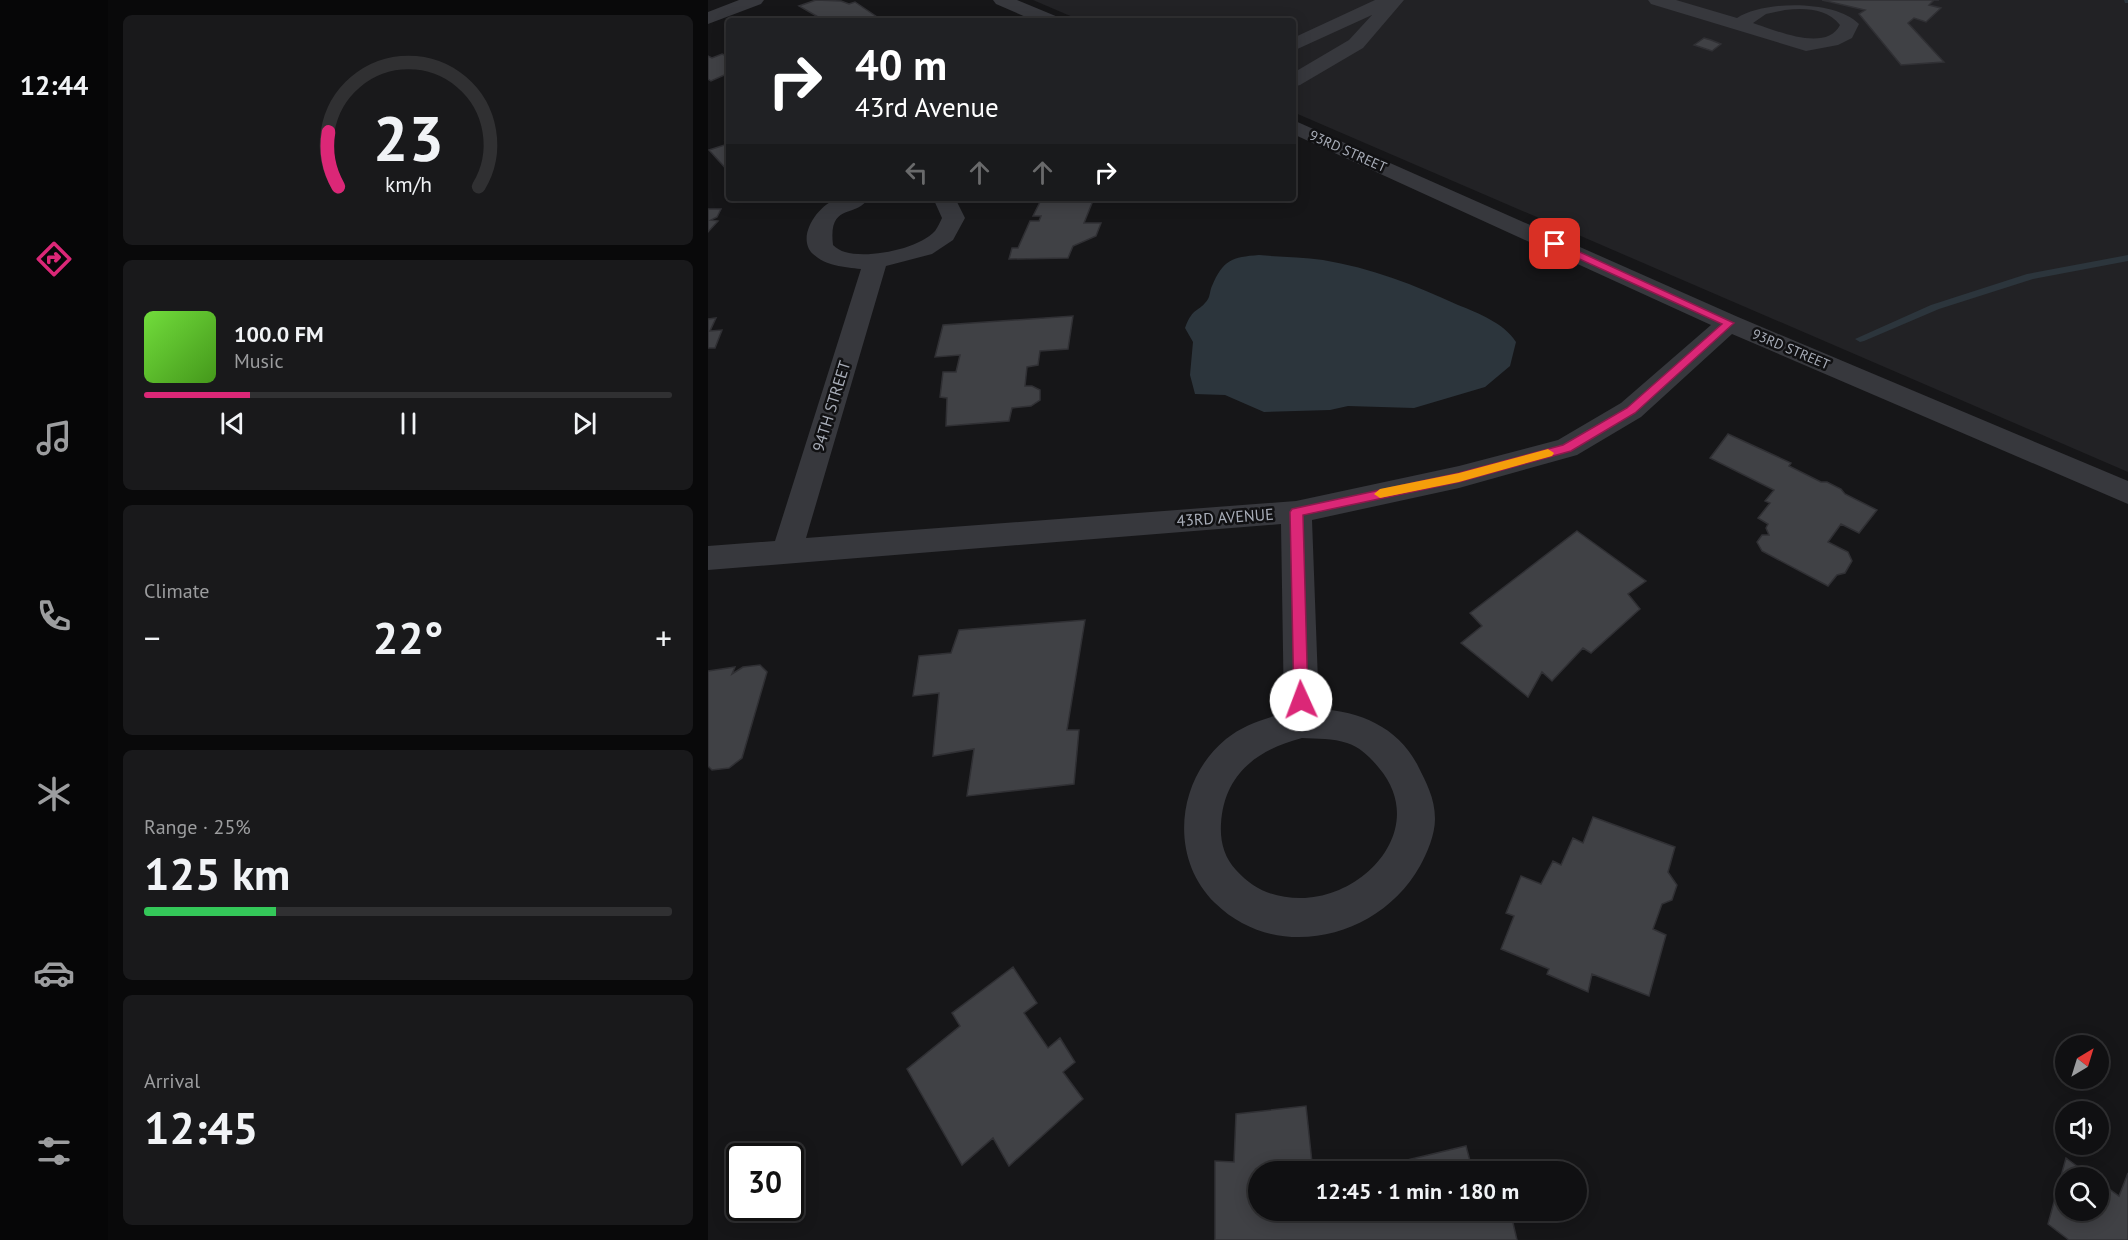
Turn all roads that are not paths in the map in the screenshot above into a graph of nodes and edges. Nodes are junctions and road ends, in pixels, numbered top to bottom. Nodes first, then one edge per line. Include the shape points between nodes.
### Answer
1 (754, 0) edge
2 (1002, 0) edge
3 (1389, 0) edge
4 (1395, 0) edge
5 (1657, 0) edge
6 (708, 18) edge
7 (1044, 18) edge
8 (1740, 26) junction
9 (1296, 44) edge
10 (1296, 79) edge
11 (1296, 127) edge
12 (852, 201) edge
13 (947, 201) edge
14 (875, 262) junction
15 (1729, 323) junction
16 (2128, 493) edge
17 (1296, 512) junction
18 (787, 551) junction
19 (708, 558) edge
20 (1302, 723) junction

1 - 6 street
2 - 7 street
3 - 9 street
4 - 10 street via 1356,44
5 - 8 street
8 - 8 street via 1806,45 1845,34 1850,24 1845,15 1819,5 1783,3 1760,10
11 - 15 street, 93RD STREET
12 - 14 street via 832,212 821,224 817,236 821,248 833,257 852,262
13 - 14 street via 953,218 948,230 936,241 908,255
14 - 18 street, 94TH STREET
15 - 16 street, 93RD STREET
15 - 17 street, 43RD AVENUE via 1631,410 1567,448 1459,477
17 - 18 street, 43RD AVENUE
17 - 20 street
18 - 19 street, 43RD AVENUE
20 - 20 street via 1268,732 1239,750 1215,776 1202,808 1201,841 1213,873 1236,899 1270,915 1308,919 1344,911 1376,894 1400,868 1413,838 1416,806 1407,777 1389,752 1373,740 1334,724

